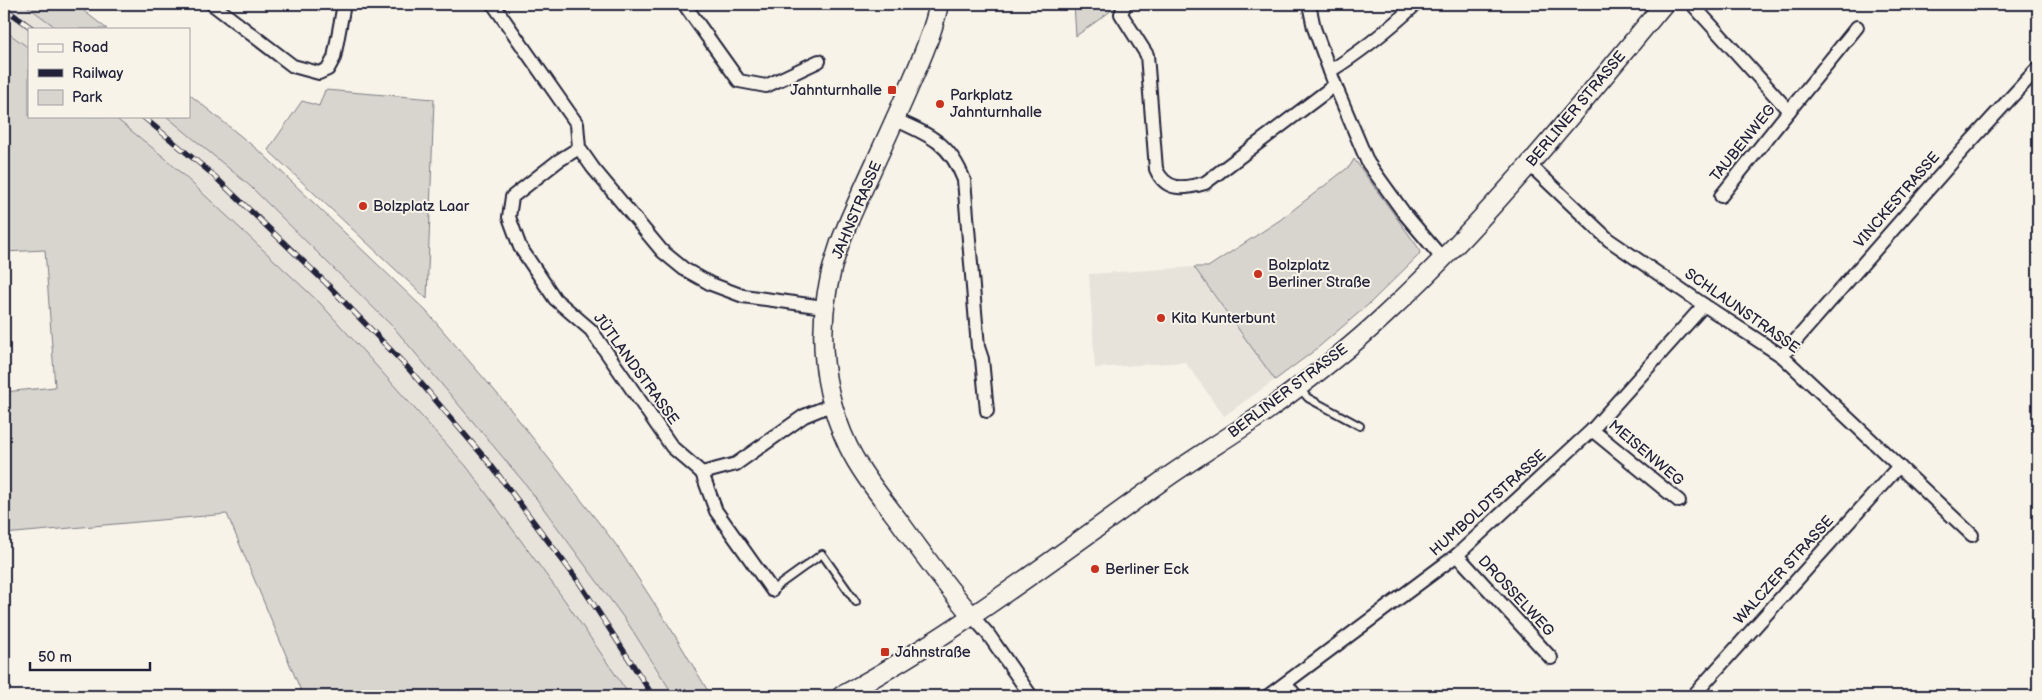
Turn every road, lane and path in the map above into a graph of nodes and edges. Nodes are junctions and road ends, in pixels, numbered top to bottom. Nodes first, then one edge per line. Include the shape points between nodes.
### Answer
1 (212, 4) edge
2 (344, 4) edge
3 (493, 4) edge
4 (684, 4) edge
5 (939, 4) edge
6 (1125, 4) edge
7 (1309, 4) edge
8 (1416, 4) edge
9 (1664, 4) edge
10 (1692, 4) edge
11 (1857, 27) dead end
12 (819, 61) dead end
13 (2038, 68) edge
14 (1330, 71) junction
15 (1334, 85) junction
16 (1789, 110) junction
17 (896, 120) junction
18 (579, 148) junction
19 (1530, 165) junction
20 (1721, 196) dead end
21 (1442, 258) junction
22 (1704, 305) junction
23 (824, 307) junction
24 (1782, 356) junction
25 (1298, 386) junction
26 (831, 405) junction
27 (987, 411) dead end
28 (1360, 426) dead end
29 (1592, 430) junction
30 (1899, 466) junction
31 (702, 473) junction
32 (1679, 501) dead end
33 (1972, 535) dead end
34 (1457, 555) junction
35 (772, 590) joint
36 (856, 602) dead end
37 (972, 616) junction
38 (1552, 658) dead end
39 (1286, 684) junction
40 (1026, 694) edge
41 (841, 696) edge
42 (1268, 696) edge
43 (1296, 696) edge
44 (1693, 696) edge

1 - 2 street via 293,66 319,73 328,69 334,58
3 - 18 street via 577,124
4 - 12 street via 739,81 766,86
5 - 17 street, JAHNSTRASSE via 929,42
6 - 15 street via 1121,14 1147,55 1156,169 1161,179 1171,185 1186,188 1205,183
7 - 14 street
8 - 14 street
9 - 19 street, BERLINER STRASSE
10 - 16 street, TAUBENWEG
11 - 16 street, TAUBENWEG
13 - 24 street, VINCKESTRASSE
14 - 15 street
15 - 21 street via 1368,163 1404,214
16 - 20 street, TAUBENWEG
17 - 23 street, JAHNSTRASSE via 847,224 837,250
17 - 27 street via 929,135 945,147 957,162 964,180 978,347
18 - 23 street via 662,251 684,269 743,296
18 - 31 street, JÜTLANDSTRASSE via 512,197 509,216 520,246 555,299 590,330 672,447
19 - 21 street, BERLINER STRASSE
19 - 22 street, SCHLAUNSTRASSE via 1609,240
21 - 25 street, BERLINER STRASSE via 1384,316
22 - 24 street, SCHLAUNSTRASSE
22 - 29 street, HUMBOLDTSTRASSE
23 - 26 street, JAHNSTRASSE via 824,370
24 - 30 street, SCHLAUNSTRASSE
25 - 28 lane via 1308,398
25 - 37 street, BERLINER STRASSE
26 - 31 street via 804,416 736,464
26 - 37 street, JAHNSTRASSE via 865,475 944,584
29 - 32 street, MEISENWEG
29 - 34 street, HUMBOLDTSTRASSE
30 - 33 street, SCHLAUNSTRASSE
30 - 44 street, WALCZER STRASSE
31 - 35 street, JÜTLANDSTRASSE via 716,511
34 - 38 street, DROSSELWEG
34 - 39 street, HUMBOLDTSTRASSE
35 - 36 lane via 822,554
37 - 40 street via 988,634
37 - 41 street, BERLINER STRASSE
39 - 42 street, HUMBOLDTSTRASSE
39 - 43 street

